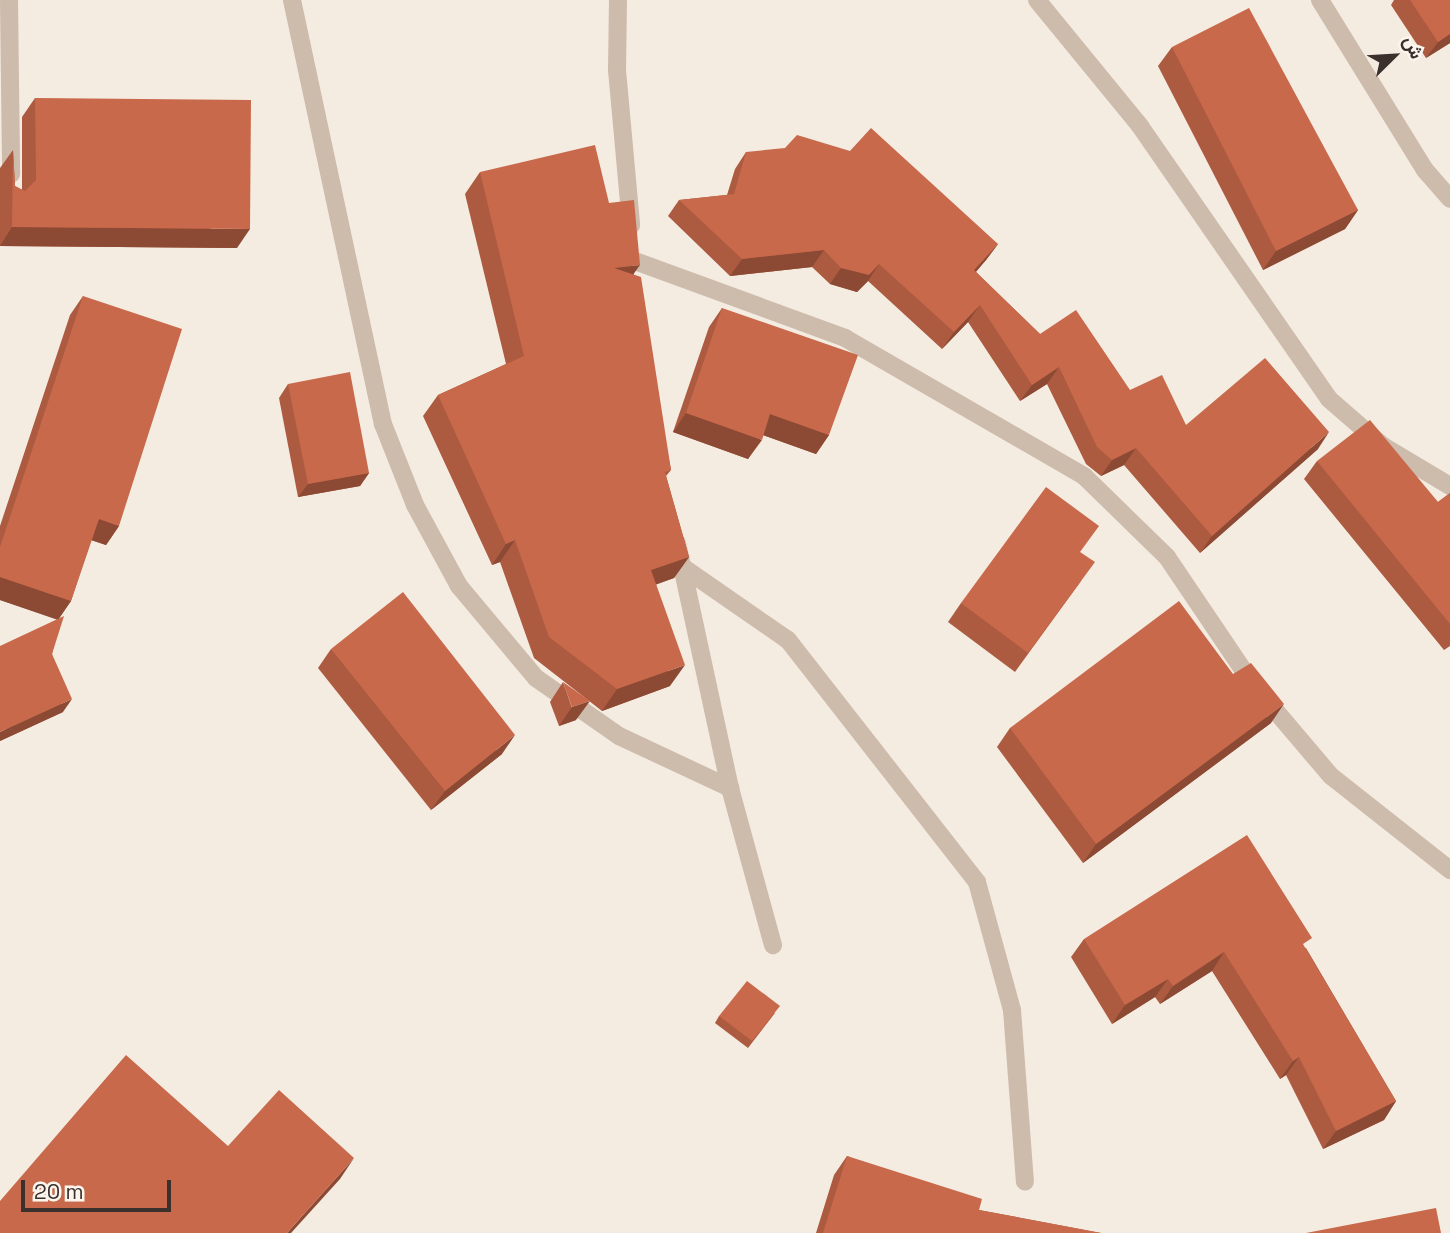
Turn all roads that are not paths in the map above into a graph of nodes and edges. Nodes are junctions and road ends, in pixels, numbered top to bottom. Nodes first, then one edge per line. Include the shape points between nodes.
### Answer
1 (9, 0) edge
2 (292, 0) edge
3 (618, 0) edge
4 (1037, 0) edge
5 (1320, 0) edge
6 (11, 199) edge
7 (1450, 199) edge
8 (635, 261) junction
9 (637, 286) edge
10 (1450, 486) edge
11 (674, 526) edge
12 (681, 566) junction
13 (730, 788) junction
14 (1450, 870) edge
15 (773, 945) dead end
16 (1026, 1182) dead end

1 - 6 street
2 - 13 street via 383,424 415,505 459,586 536,678 619,736
3 - 8 street via 617,69
4 - 10 street via 1140,126 1329,399 1383,446
5 - 7 street
8 - 9 street
8 - 14 street via 845,338 1084,476 1167,556 1252,684 1331,776
11 - 12 street
12 - 13 street
12 - 16 street via 788,640 977,882 1012,1010
13 - 15 street

